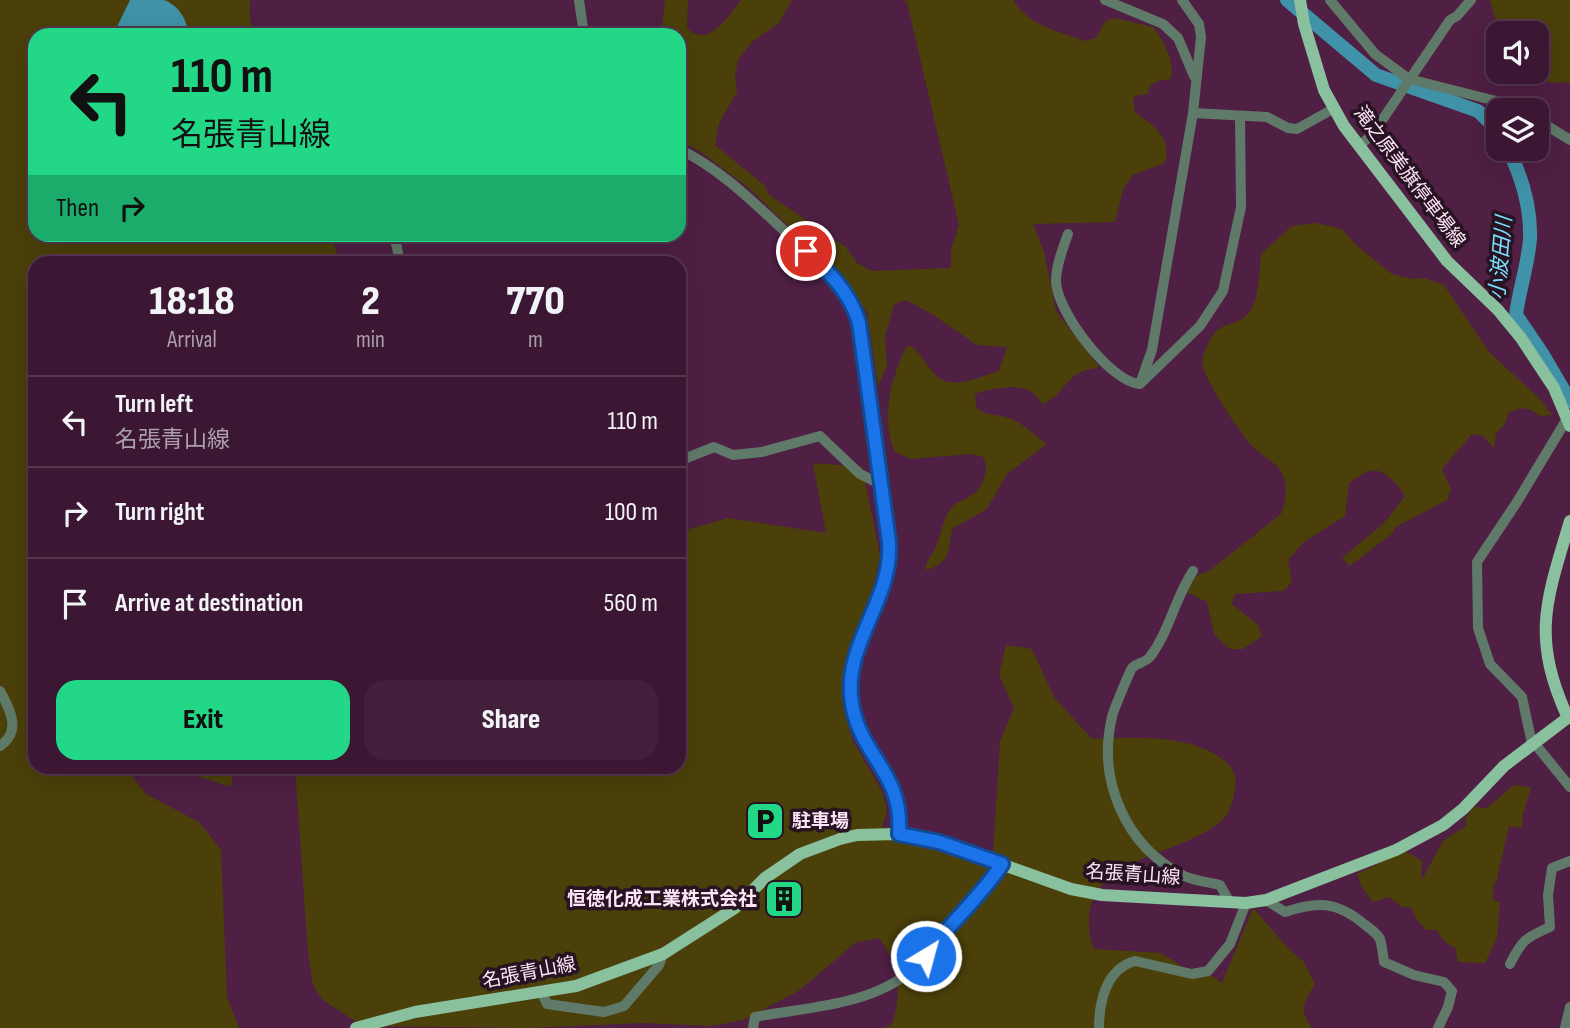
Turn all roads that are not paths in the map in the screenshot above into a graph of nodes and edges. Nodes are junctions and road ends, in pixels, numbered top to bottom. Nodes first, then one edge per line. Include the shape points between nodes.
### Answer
1 (579, 0) edge
2 (1105, 0) edge
3 (1182, 0) edge
4 (1300, 0) edge
5 (1330, 0) edge
6 (1471, 0) edge
7 (583, 28) edge
8 (1195, 79) junction
9 (1406, 84) junction
10 (1486, 100) edge
11 (1333, 109) junction
12 (1193, 113) junction
13 (1240, 117) junction
14 (1549, 126) edge
15 (1570, 140) edge
16 (1359, 146) junction
17 (686, 153) edge
18 (1068, 234) dead end
19 (1140, 384) junction
20 (1569, 421) edge
21 (686, 458) edge
22 (882, 485) junction
23 (1570, 521) edge
24 (1193, 571) dead end
25 (0, 691) edge
26 (1569, 718) edge
27 (1534, 742) junction
28 (0, 746) edge
29 (1570, 787) edge
30 (899, 834) junction
31 (1570, 861) edge
32 (1002, 864) junction
33 (1266, 900) junction
34 (1229, 901) junction
35 (1246, 903) junction
36 (663, 954) junction
37 (1510, 964) dead end
38 (542, 993) junction
39 (1570, 1007) edge
40 (356, 1028) edge
41 (752, 1028) edge
42 (1099, 1028) edge
43 (1438, 1028) edge
44 (1565, 1028) edge

1 - 7 street
2 - 8 street via 1163,24 1178,38
3 - 8 street via 1199,24
4 - 11 main road, 滝之原美旗停車場線
5 - 9 street
6 - 9 street via 1450,20
8 - 12 street
9 - 10 street
9 - 16 street via 1372,135
11 - 13 street via 1297,129 1267,117
11 - 16 main road, 滝之原美旗停車場線
12 - 13 street
12 - 19 street via 1152,350
13 - 19 street via 1241,207 1223,291 1200,326
14 - 15 street
16 - 20 main road, 滝之原美旗停車場線 via 1447,261 1521,338 1555,388
17 - 22 street via 732,183 847,294 861,330
18 - 19 street via 1056,281 1077,333 1131,384
20 - 27 street via 1477,562 1482,642 1490,664 1522,697
21 - 22 street via 715,447 733,455 762,452 820,436 860,474
22 - 30 street via 888,571 855,655 850,690 863,739 893,787
23 - 26 main road via 1544,626 1547,657
24 - 34 street via 1149,659 1131,669 1112,716 1107,764 1130,829 1175,870 1220,884
25 - 28 street via 13,726
26 - 27 main road, 名張青山線
27 - 29 street
27 - 33 main road, 名張青山線 via 1443,825 1371,861
30 - 32 main road, 名張青山線 via 939,842
30 - 36 main road, 名張青山線 via 839,839 800,854 765,878 735,908
31 - 37 street via 1552,868 1550,927 1517,947
32 - 34 main road, 名張青山線 via 1102,895
32 - 41 street via 981,894 899,981 833,1006 755,1017
33 - 35 main road, 名張青山線
33 - 43 street via 1285,912 1308,904 1329,905 1352,914 1379,937 1384,962 1444,982 1452,991
34 - 35 main road, 名張青山線
35 - 42 street via 1230,944 1209,971 1192,974 1127,963 1106,987
36 - 38 main road, 名張青山線 via 576,986
36 - 38 street via 624,1006 604,1012 583,1011 547,1004
38 - 40 main road, 名張青山線 via 415,1012
39 - 44 street

